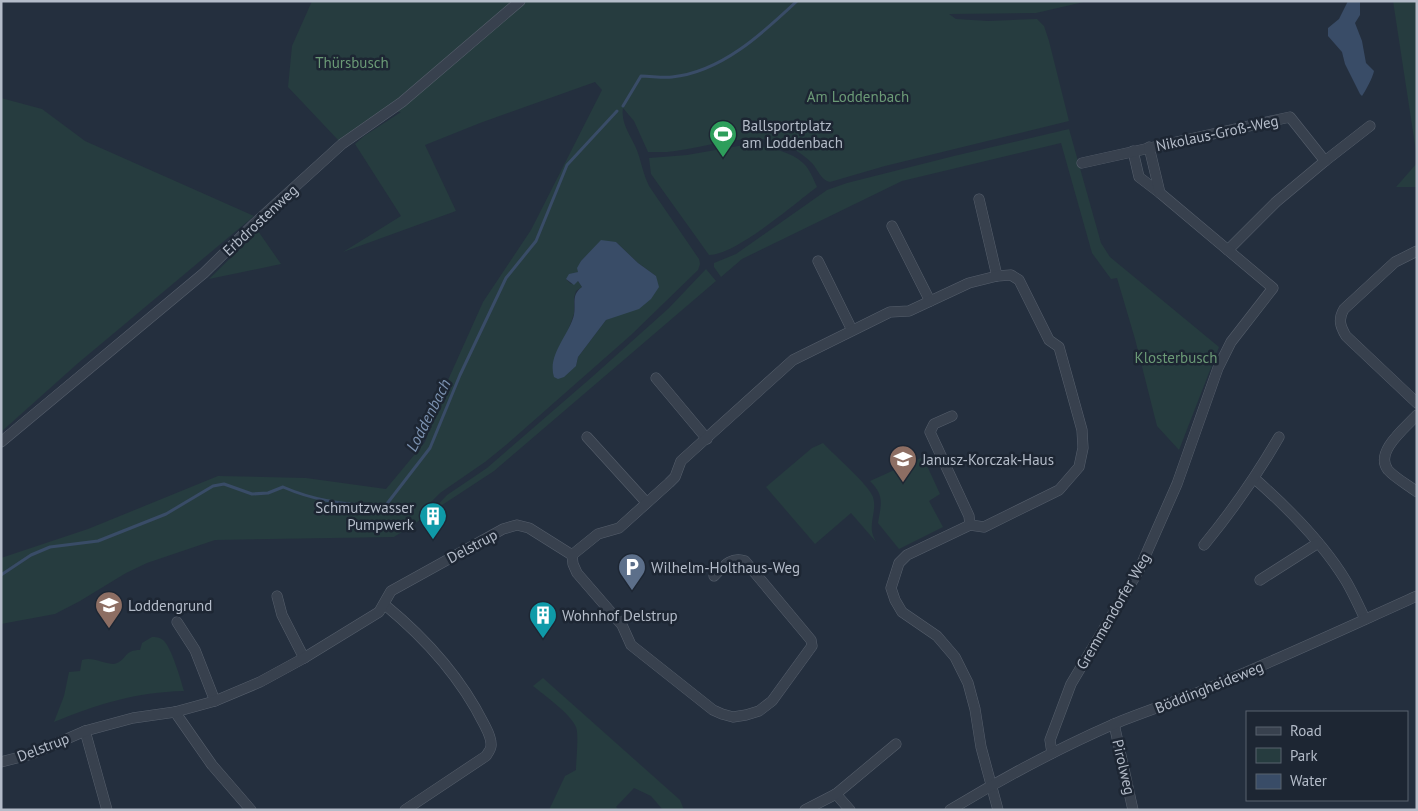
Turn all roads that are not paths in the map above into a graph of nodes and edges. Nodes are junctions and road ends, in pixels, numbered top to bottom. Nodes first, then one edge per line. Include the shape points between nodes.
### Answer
1 (520, 1) edge
2 (1370, 126) dead end
3 (1149, 147) junction
4 (1133, 151) junction
5 (1325, 161) junction
6 (1082, 163) dead end
7 (1160, 193) junction
8 (979, 200) dead end
9 (892, 226) dead end
10 (1228, 250) junction
11 (1417, 251) edge
12 (818, 261) dead end
13 (997, 276) junction
14 (930, 301) junction
15 (852, 330) junction
16 (656, 378) dead end
17 (1417, 403) edge
18 (1417, 415) edge
19 (952, 416) dead end
20 (587, 437) dead end
21 (1279, 437) dead end
22 (707, 439) junction
23 (1, 442) edge
24 (1254, 479) junction
25 (1417, 492) edge
26 (646, 502) junction
27 (970, 525) junction
28 (1318, 543) junction
29 (1204, 545) dead end
30 (572, 555) junction
31 (714, 576) dead end
32 (1260, 580) dead end
33 (277, 596) dead end
34 (1417, 596) edge
35 (385, 605) junction
36 (1365, 619) junction
37 (177, 622) dead end
38 (304, 658) junction
39 (215, 701) junction
40 (175, 712) junction
41 (1114, 724) junction
42 (85, 731) junction
43 (896, 744) dead end
44 (1052, 753) junction
45 (1, 762) edge
46 (991, 785) junction
47 (836, 794) junction
48 (107, 810) edge
49 (250, 810) edge
50 (405, 810) edge
51 (805, 810) edge
52 (850, 810) edge
53 (950, 810) edge
54 (998, 810) edge
55 (1133, 810) edge

1 - 23 street, Erbdrostenweg via 402,102 342,144 204,273
2 - 5 street
3 - 4 street, Nikolaus-Groß-Weg
3 - 5 street, Nikolaus-Groß-Weg via 1290,117
3 - 7 street, Nikolaus-Groß-Weg
4 - 6 street, Nikolaus-Groß-Weg
4 - 7 street via 1140,177
5 - 10 street via 1276,202
7 - 10 street
8 - 13 street
9 - 14 street
10 - 44 street, Gremmendorfer Weg via 1273,288 1231,342 1218,368 1177,484 1139,570 1071,684 1050,740
11 - 17 street via 1395,262 1344,309 1339,322 1346,336
12 - 15 street
13 - 14 street via 969,283
13 - 27 street via 1011,275 1018,280 1049,340 1059,347 1082,430 1083,448 1079,467 1059,490 984,527
14 - 15 street via 909,311 890,312
15 - 22 street via 794,360
16 - 22 street
18 - 25 street via 1386,450 1384,461 1388,470
19 - 27 street via 934,424 930,432 969,516
20 - 26 street
21 - 24 street
22 - 26 street via 681,461 670,483
24 - 28 street via 1288,508
24 - 29 street
26 - 30 street via 618,528 598,534
27 - 46 street via 907,555 898,563 891,588 902,612 937,636 955,657 968,683
28 - 32 street
28 - 36 street via 1346,580
30 - 31 street via 577,573 622,625 632,645 713,710 733,717 759,712 772,701 812,646 812,640 745,561 732,560
30 - 35 street, Delstrup via 529,528 517,525 503,529 391,591
33 - 38 street via 282,615
34 - 36 street, Böddingheideweg
35 - 38 street, Delstrup via 379,612
35 - 50 street via 438,657 474,704 490,735 492,747 486,756
36 - 41 street, Böddingheideweg via 1208,688
37 - 39 street via 195,650
38 - 39 street, Delstrup
39 - 40 street, Delstrup
40 - 42 street, Delstrup via 133,718
40 - 49 street via 212,765
41 - 44 street, Böddingheideweg
41 - 55 street, Pirolweg
42 - 45 street, Delstrup via 32,754
42 - 48 street, Delstrup
43 - 47 street
44 - 46 street
46 - 53 street
46 - 54 street
47 - 51 street
47 - 52 street

